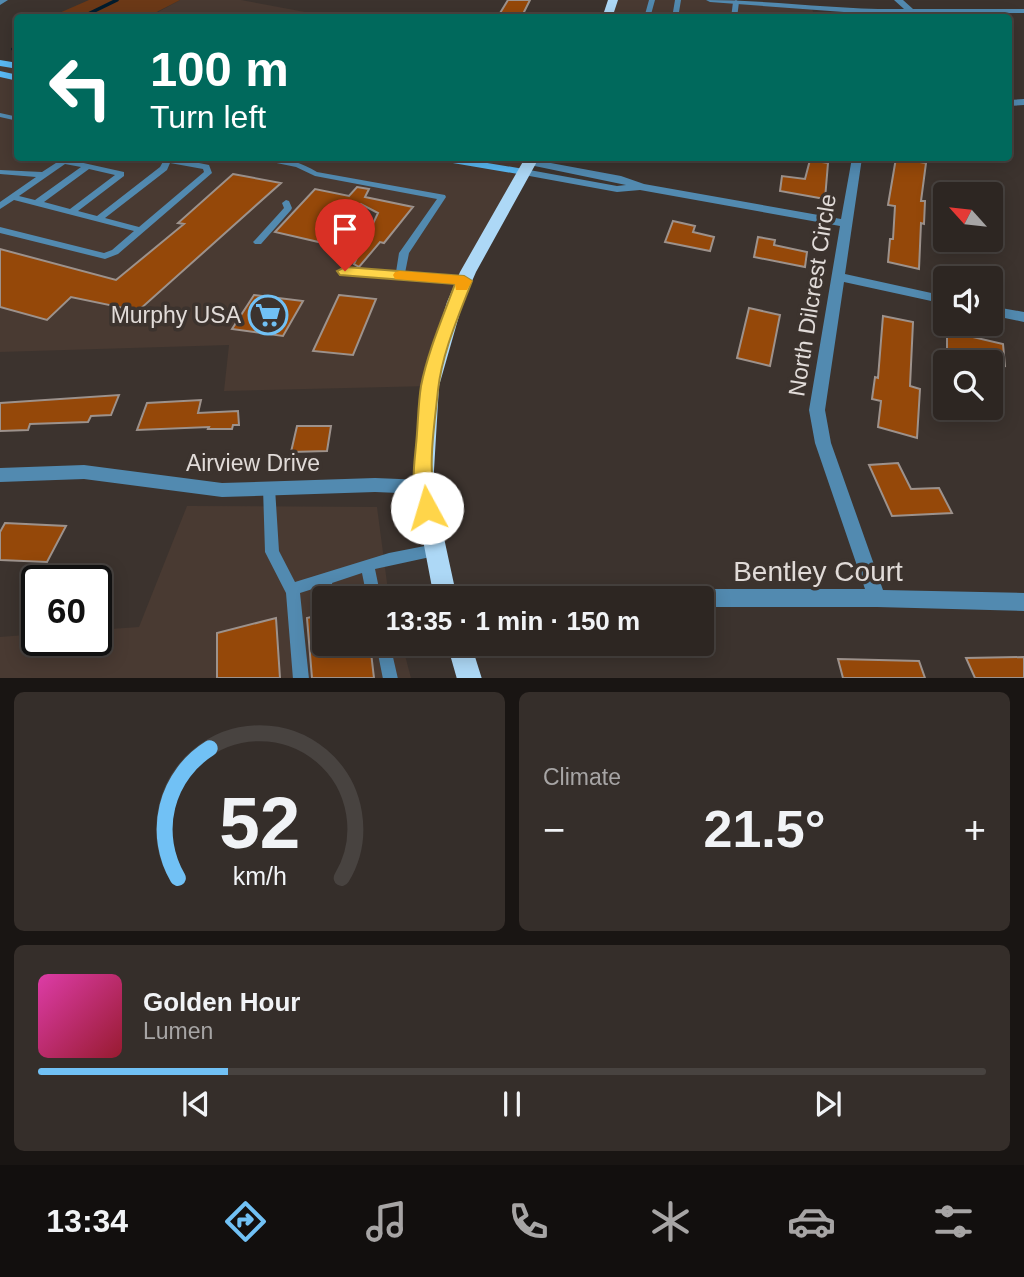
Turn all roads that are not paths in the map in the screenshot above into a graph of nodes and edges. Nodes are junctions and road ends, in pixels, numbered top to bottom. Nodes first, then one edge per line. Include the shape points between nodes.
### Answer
1 (5, 0) edge
2 (710, 0) edge
3 (898, 0) edge
4 (0, 2) edge
5 (736, 2) junction
6 (1024, 11) edge
7 (911, 12) junction
8 (734, 14) edge
9 (62, 161) edge
10 (70, 161) edge
11 (167, 161) edge
12 (178, 161) edge
13 (288, 161) edge
14 (485, 161) edge
15 (857, 161) edge
16 (529, 164) edge
17 (87, 167) junction
18 (2, 173) edge
19 (44, 175) junction
20 (12, 197) junction
21 (286, 203) dead end
22 (36, 204) junction
23 (0, 206) edge
24 (72, 212) junction
25 (99, 219) junction
26 (847, 224) junction
27 (0, 230) edge
28 (141, 230) junction
29 (258, 242) dead end
30 (345, 271) dead end
31 (400, 275) junction
32 (839, 277) junction
33 (464, 281) junction
34 (933, 297) edge
35 (1003, 313) edge
36 (1024, 317) edge
37 (0, 475) edge
38 (423, 487) junction
39 (269, 488) junction
40 (435, 550) junction
41 (367, 566) junction
42 (325, 579) junction
43 (326, 586) edge
44 (371, 586) edge
45 (442, 586) edge
46 (292, 589) junction
47 (714, 598) edge
48 (877, 598) junction
49 (1024, 602) edge
50 (386, 656) edge
51 (463, 656) edge
52 (301, 678) edge
53 (391, 678) edge
54 (470, 678) edge

1 - 4 lane
2 - 5 street
3 - 7 street
5 - 7 street
5 - 8 lane
6 - 7 street
9 - 19 lane
10 - 17 lane
11 - 25 lane
12 - 28 lane via 206,167 208,173
13 - 31 lane via 315,174 442,197 404,253
14 - 16 main road
15 - 26 street, North Dilcrest Circle
16 - 26 street via 617,189 641,187
16 - 33 main road
17 - 22 lane
17 - 24 lane via 121,174
18 - 19 lane
19 - 20 lane
20 - 22 lane
20 - 23 lane
21 - 29 lane via 288,208
22 - 24 lane
24 - 25 lane
25 - 28 lane
26 - 32 street, North Dilcrest Circle
27 - 28 lane via 105,256
30 - 31 lane
31 - 33 lane
32 - 34 street
32 - 48 street, North Dilcrest Circle via 818,394 818,427
33 - 38 main road via 430,386
35 - 36 street
37 - 39 street, Airview Drive via 84,472 194,488
38 - 39 street, Airview Drive
38 - 40 main road
39 - 46 lane via 272,552
40 - 41 lane
40 - 45 main road
41 - 42 lane
41 - 44 lane
42 - 43 lane
42 - 46 lane
46 - 52 lane
47 - 48 street, Bentley Court
48 - 49 street, Bentley Court
50 - 53 lane
51 - 54 main road

